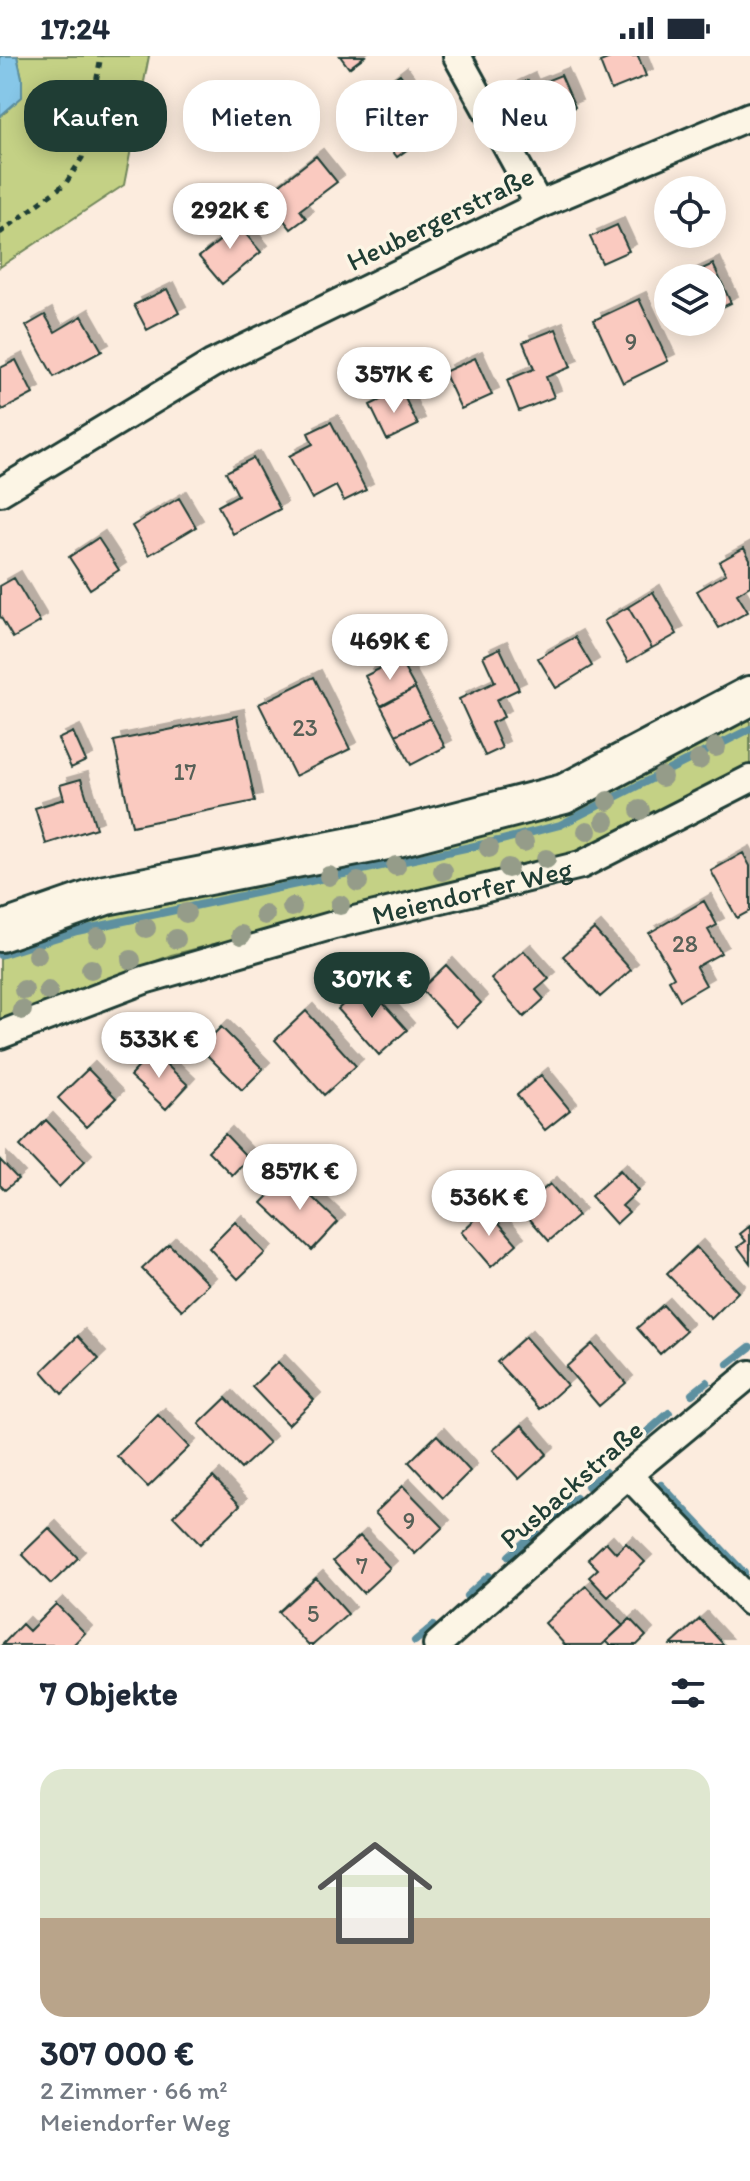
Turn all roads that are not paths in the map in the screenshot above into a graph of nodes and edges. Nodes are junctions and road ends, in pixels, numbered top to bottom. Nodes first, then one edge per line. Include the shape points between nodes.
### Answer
1 (457, 56) edge
2 (750, 116) edge
3 (539, 205) junction
4 (0, 492) edge
5 (750, 696) edge
6 (750, 779) edge
7 (0, 932) edge
8 (0, 1035) edge
9 (750, 1374) edge
10 (628, 1475) junction
11 (750, 1602) edge
12 (437, 1645) edge

1 - 3 street
2 - 3 street, Heubergerstraße
3 - 4 street, Heubergerstraße via 212,364
5 - 7 street via 564,794 382,841 106,895
6 - 8 street, Meiendorfer Weg via 581,865 202,963
9 - 10 street, Pusbackstraße
10 - 11 street
10 - 12 street, Pusbackstraße

